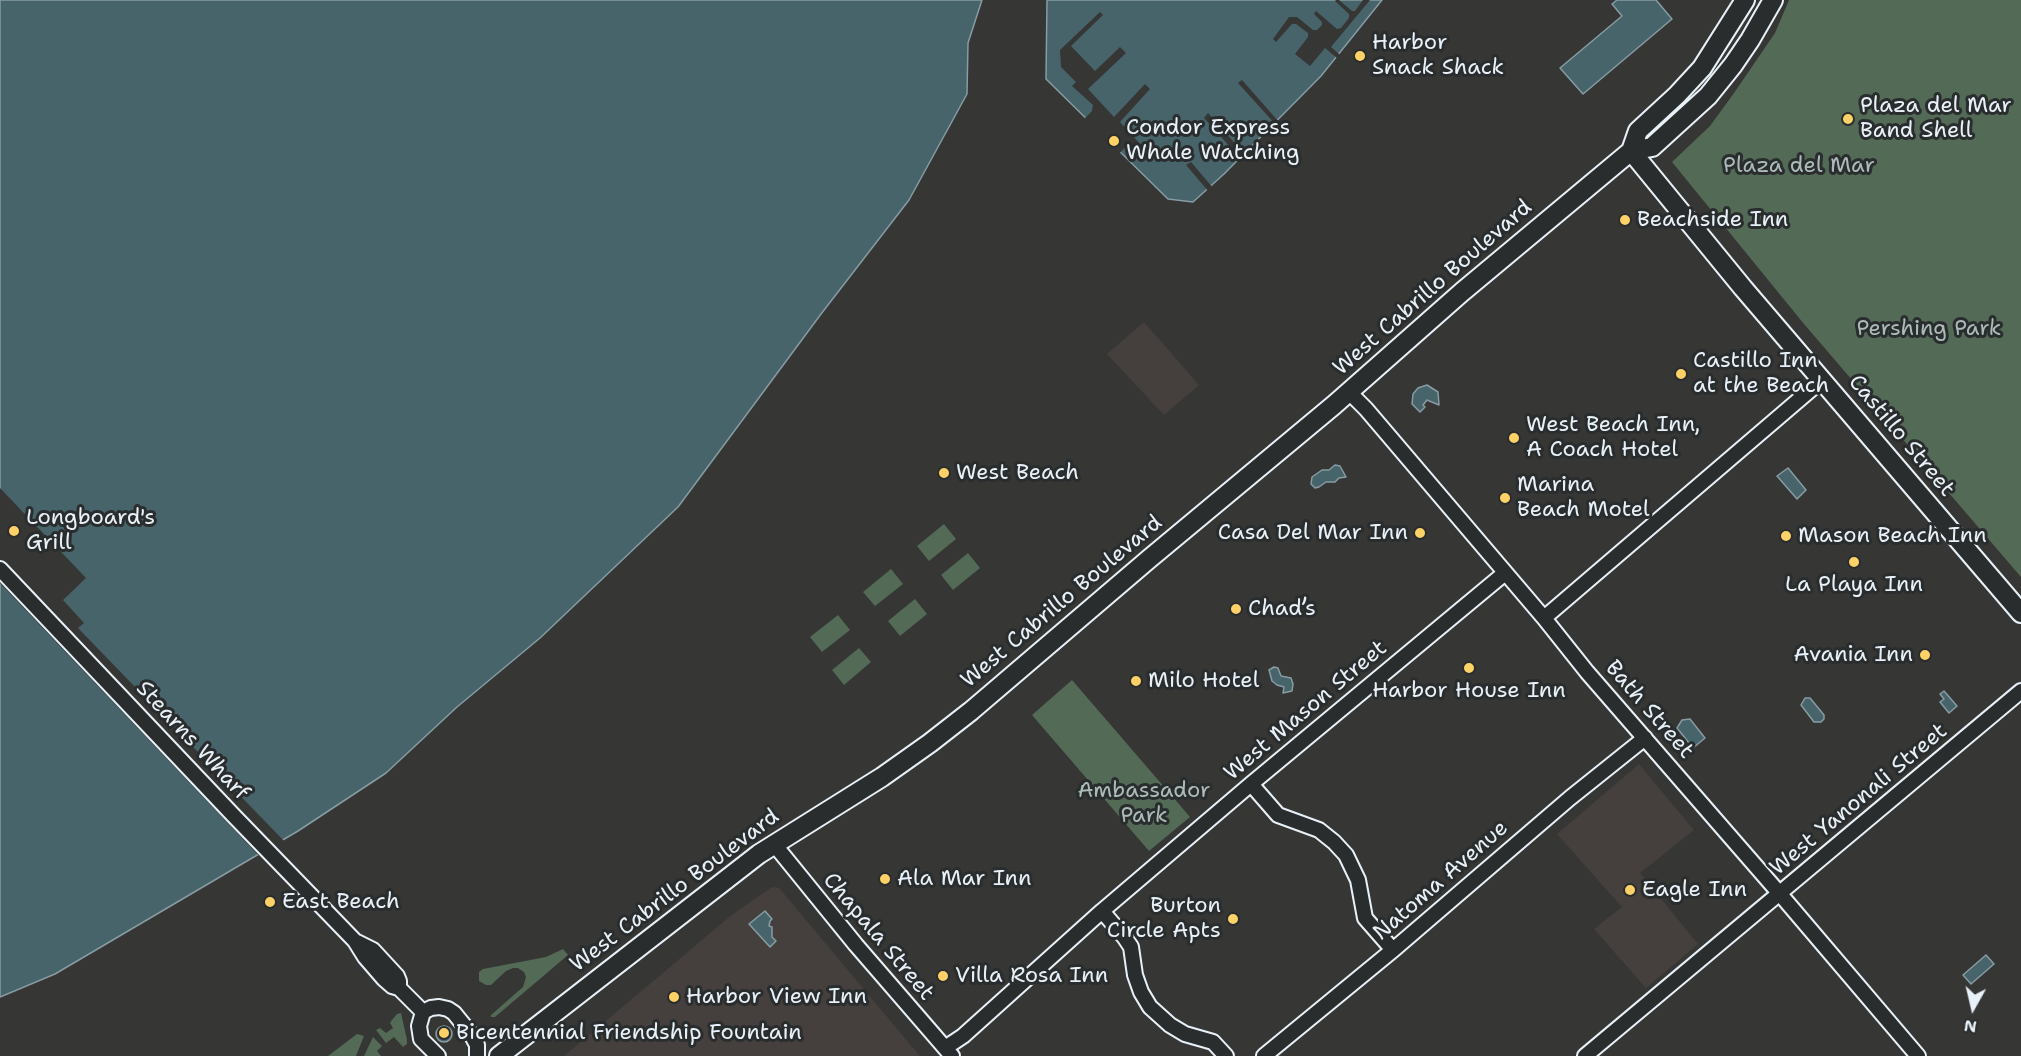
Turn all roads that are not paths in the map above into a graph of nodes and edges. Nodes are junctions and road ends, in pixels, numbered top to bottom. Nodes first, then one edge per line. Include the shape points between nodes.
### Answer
1 (1745, 0) edge
2 (1773, 0) edge
3 (1630, 151) junction
4 (1822, 380) junction
5 (1349, 392) junction
6 (0, 569) edge
7 (1505, 573) junction
8 (2021, 613) edge
9 (1544, 618) junction
10 (2021, 691) edge
11 (1645, 738) junction
12 (1251, 784) junction
13 (774, 844) junction
14 (1780, 894) junction
15 (1102, 911) junction
16 (1393, 950) junction
17 (423, 1012) junction
18 (949, 1052) edge
19 (438, 1056) edge
20 (477, 1056) edge
21 (499, 1056) edge
22 (1226, 1056) edge
23 (1264, 1056) edge
24 (1585, 1056) edge
25 (1918, 1056) edge

1 - 3 main road via 1702,68 1638,131
2 - 3 main road via 1750,40 1708,96 1652,147
3 - 4 main road, Castillo Street
3 - 5 main road, West Cabrillo Boulevard
4 - 8 main road, Castillo Street
4 - 9 street
5 - 7 street, Bath Street
5 - 13 main road, West Cabrillo Boulevard via 939,736 882,777
6 - 17 street, Stearns Wharf via 355,941 384,979
7 - 9 street, Bath Street
7 - 12 street, West Mason Street
9 - 11 street, Bath Street
10 - 14 street, West Yanonali Street
11 - 14 street, Bath Street
11 - 16 street, Natoma Avenue
12 - 15 street, West Mason Street
12 - 16 street via 1278,815 1319,830 1346,855 1358,880 1365,918
13 - 18 street, Chapala Street
13 - 21 main road, West Cabrillo Boulevard
14 - 24 street, West Yanonali Street
14 - 25 street, Bath Street
15 - 18 street, West Mason Street
15 - 22 street via 1131,947 1135,975 1150,1007 1185,1034 1213,1042
16 - 23 street, Natoma Avenue
17 - 19 street via 421,1039
17 - 20 street via 439,1007 454,1013 477,1045

